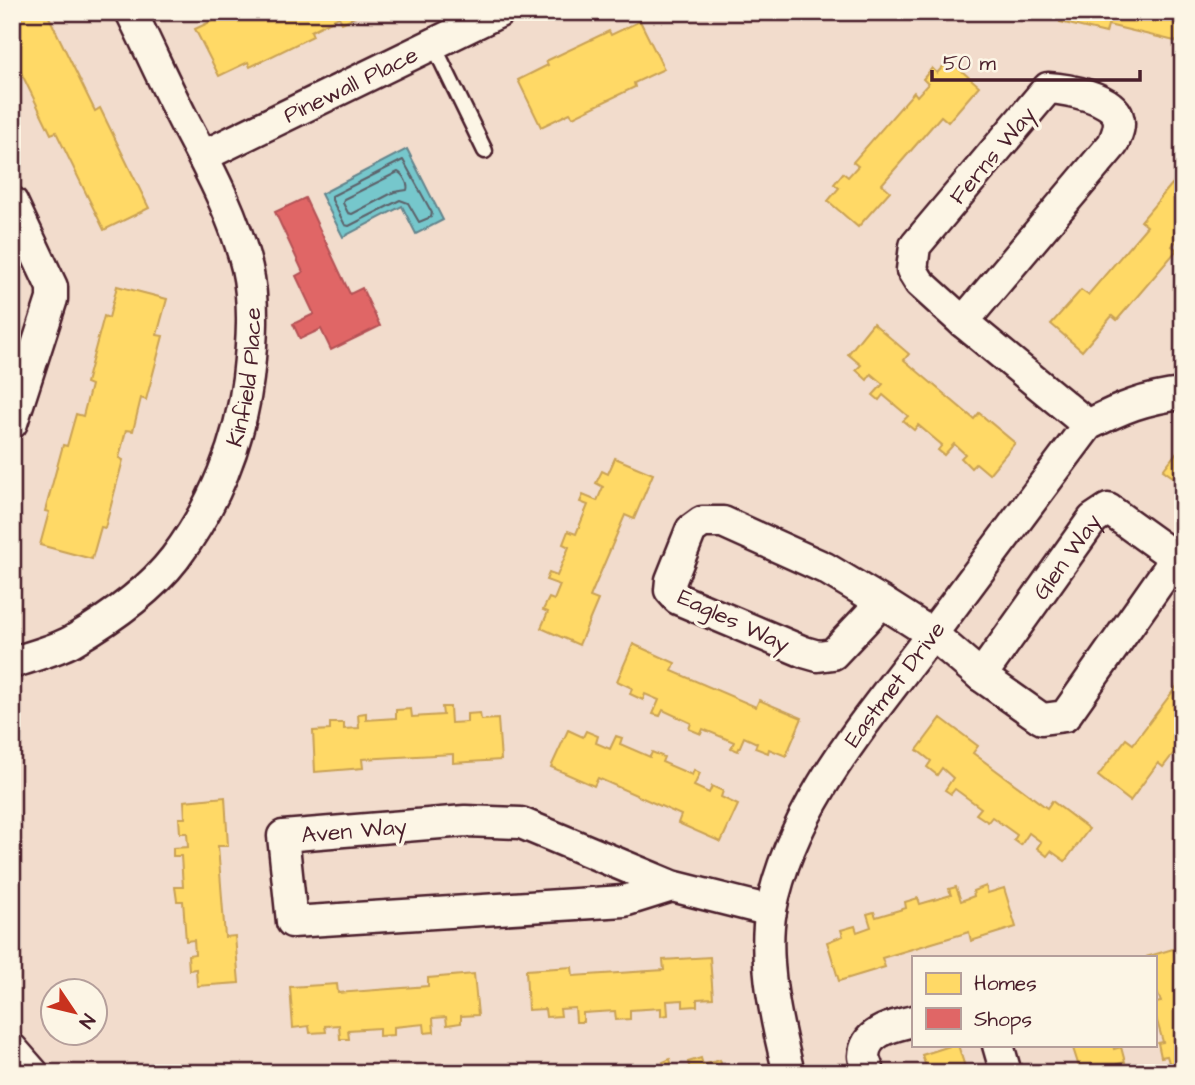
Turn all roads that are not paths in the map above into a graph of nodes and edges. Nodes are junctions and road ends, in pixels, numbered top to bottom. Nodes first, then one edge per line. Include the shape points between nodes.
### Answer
1 (131, 12) edge
2 (499, 12) edge
3 (433, 44) junction
4 (485, 151) dead end
5 (203, 156) junction
6 (12, 202) edge
7 (963, 322) junction
8 (1183, 394) edge
9 (12, 423) edge
10 (1088, 425) junction
11 (1179, 561) edge
12 (881, 602) junction
13 (932, 634) junction
14 (12, 663) edge
15 (981, 676) junction
16 (671, 886) junction
17 (771, 911) junction
18 (912, 1021) edge
19 (998, 1046) edge
20 (12, 1049) edge
21 (33, 1073) edge
22 (789, 1073) edge
23 (869, 1073) edge
24 (1006, 1073) edge

1 - 5 street, Kinfield Place
2 - 3 street, Pinewall Place
3 - 4 lane
3 - 5 street, Pinewall Place
5 - 14 street, Kinfield Place via 237,233 247,270 250,360 234,446 196,527 153,582 70,642
6 - 9 street via 52,287
7 - 7 street, Ferns Way via 1114,144 1120,126 1117,113 1106,103 1048,88 915,246 912,270
7 - 10 street, Ferns Way
8 - 10 street, Eastmet Drive via 1124,406
10 - 13 street, Eastmet Drive
11 - 15 street, Glen Way via 1065,716 1042,719
11 - 15 street, Glen Way via 1108,509 1093,519
12 - 12 street, Eagles Way via 825,568 723,522 702,522 691,530 670,590 678,599 818,656 833,654
12 - 13 street, Eagles Way
13 - 15 street, Glen Way
13 - 17 street, Eastmet Drive via 813,800
16 - 16 street, Aven Way via 521,823 465,821 283,836 292,922 624,901
16 - 17 street, Aven Way
17 - 22 street, Eastmet Drive via 772,994
18 - 23 street via 880,1030 870,1040 864,1055
19 - 24 street
20 - 21 street

